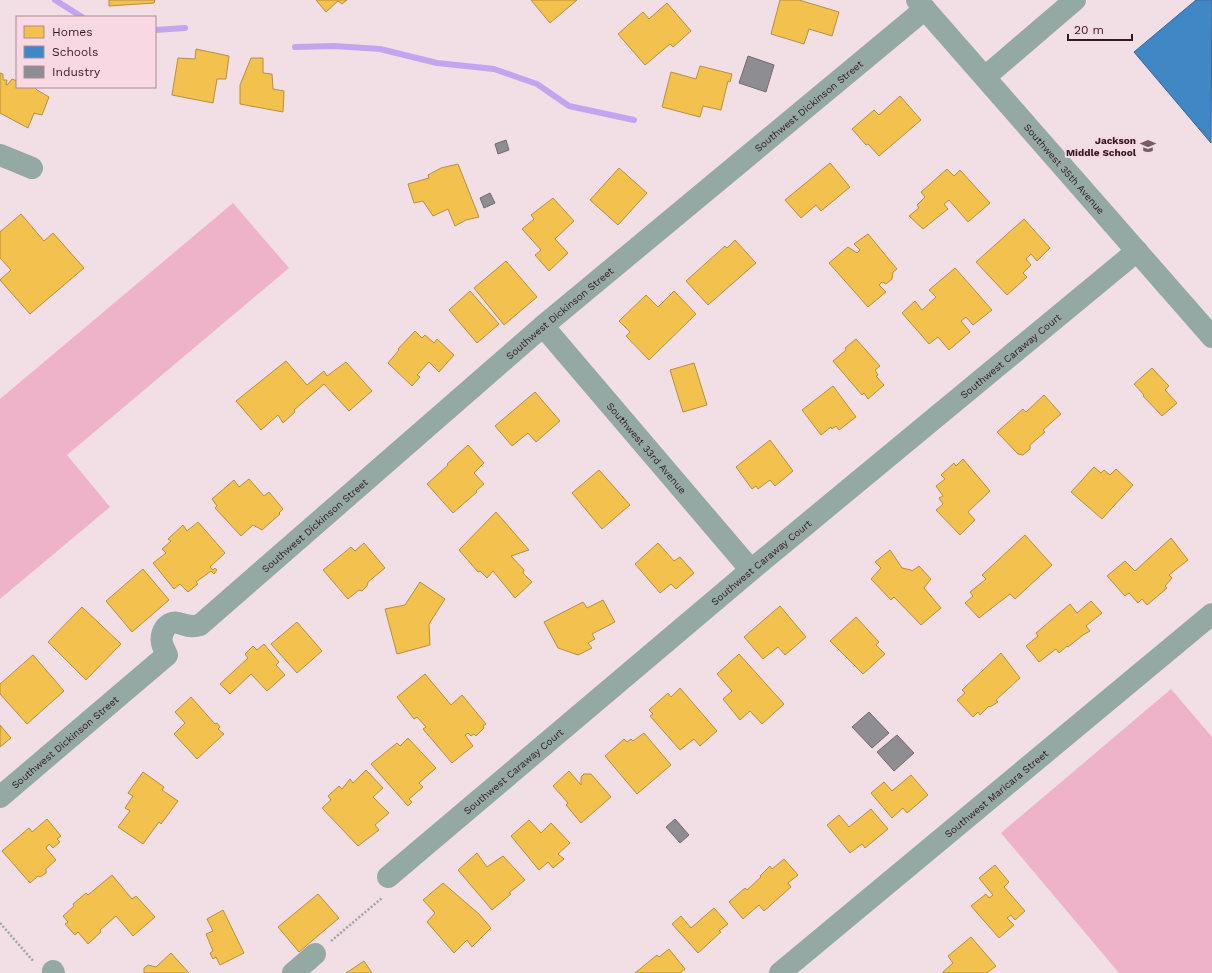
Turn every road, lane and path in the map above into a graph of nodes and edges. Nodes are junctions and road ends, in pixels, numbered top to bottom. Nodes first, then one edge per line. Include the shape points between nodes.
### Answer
1 (1075, 0) edge
2 (921, 4) edge
3 (985, 77) junction
4 (0, 155) edge
5 (32, 168) dead end
6 (1137, 251) junction
7 (543, 326) junction
8 (1212, 337) edge
9 (751, 570) junction
10 (1212, 614) edge
11 (0, 797) edge
12 (388, 877) joint
13 (0, 923) edge
14 (315, 954) joint
15 (54, 972) edge
16 (293, 973) edge
17 (780, 973) edge

1 - 3 street
2 - 3 street, Southwest 35th Avenue
2 - 7 street, Southwest Dickinson Street
3 - 6 street, Southwest 35th Avenue
4 - 5 street
6 - 8 street, Southwest 35th Avenue
6 - 9 street, Southwest Caraway Court
7 - 9 street, Southwest 33rd Avenue
7 - 11 street, Southwest Dickinson Street via 200,625 193,627 177,622 168,624 162,632 162,642 167,655
9 - 12 street, Southwest Caraway Court
10 - 17 street, Southwest Maricara Street
12 - 14 path via 389,892
13 - 15 path via 35,963
14 - 16 street

